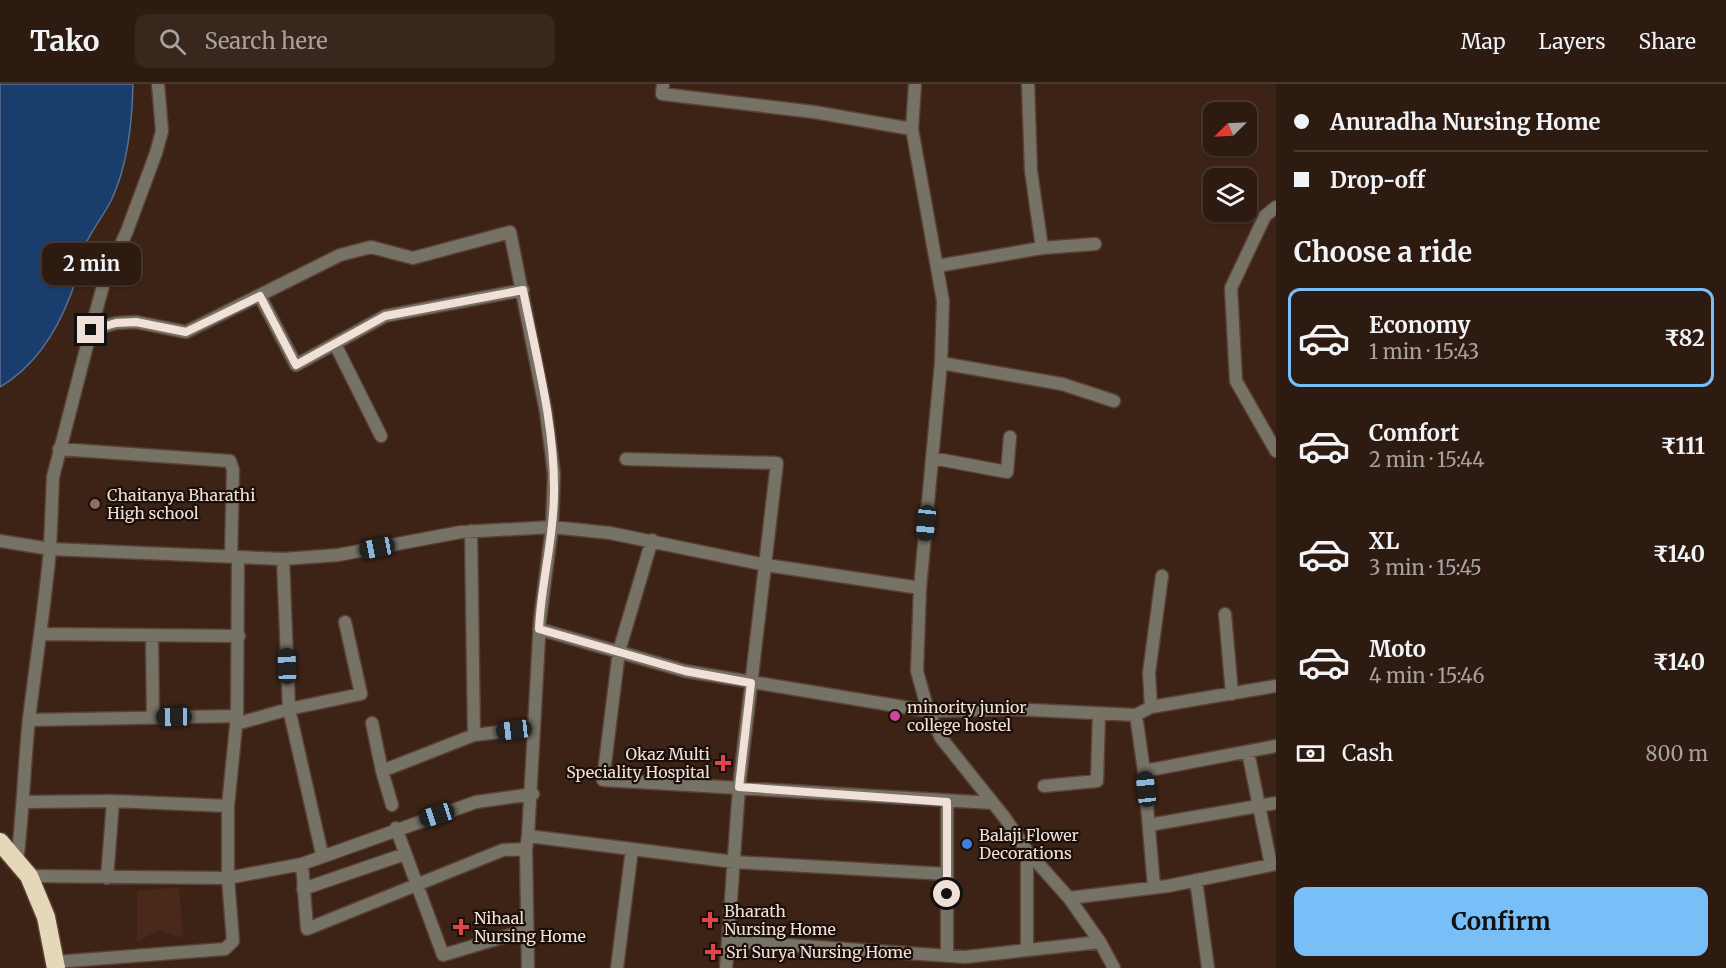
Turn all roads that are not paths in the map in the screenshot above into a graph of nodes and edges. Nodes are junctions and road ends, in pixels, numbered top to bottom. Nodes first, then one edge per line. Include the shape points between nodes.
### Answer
1 (158, 84) edge
2 (663, 84) edge
3 (915, 84) edge
4 (1028, 84) edge
5 (912, 129) junction
6 (1276, 207) edge
7 (1095, 244) dead end
8 (1042, 248) junction
9 (937, 266) junction
10 (523, 290) junction
11 (260, 296) junction
12 (91, 330) junction
13 (335, 344) junction
14 (941, 363) junction
15 (1114, 401) dead end
16 (381, 436) dead end
17 (1010, 437) dead end
18 (59, 449) junction
19 (1276, 451) edge
20 (932, 458) junction
21 (626, 459) dead end
22 (552, 527) junction
23 (471, 531) junction
24 (652, 540) junction
25 (0, 541) edge
26 (51, 549) junction
27 (234, 557) junction
28 (283, 559) junction
29 (766, 565) junction
30 (1162, 576) dead end
31 (920, 588) junction
32 (1225, 614) dead end
33 (345, 622) dead end
34 (539, 629) junction
35 (42, 634) junction
36 (239, 636) junction
37 (152, 637) junction
38 (619, 651) junction
39 (751, 683) junction
40 (1276, 686) edge
41 (1232, 694) junction
42 (1151, 707) junction
43 (289, 709) junction
44 (928, 711) junction
45 (1099, 714) junction
46 (1136, 715) junction
47 (153, 718) junction
48 (29, 720) junction
49 (237, 720) junction
50 (372, 723) dead end
51 (534, 728) junction
52 (474, 735) junction
53 (1276, 746) edge
54 (1248, 752) junction
55 (382, 771) junction
56 (1144, 771) junction
57 (1044, 786) dead end
58 (739, 787) junction
59 (533, 794) junction
60 (113, 801) junction
61 (25, 802) junction
62 (947, 802) junction
63 (993, 803) junction
64 (1276, 803) edge
65 (392, 805) dead end
66 (228, 806) junction
67 (1260, 806) junction
68 (1149, 825) junction
69 (396, 828) junction
70 (0, 842) edge
71 (527, 843) junction
72 (632, 849) junction
73 (1027, 851) junction
74 (322, 854) junction
75 (405, 854) junction
76 (734, 862) junction
77 (302, 864) junction
78 (1273, 864) edge
79 (16, 866) edge
80 (947, 874) junction
81 (107, 878) junction
82 (228, 878) junction
83 (1196, 880) junction
84 (418, 884) junction
85 (1154, 887) junction
86 (303, 889) junction
87 (1069, 898) junction
88 (527, 930) junction
89 (728, 941) junction
90 (1100, 942) junction
91 (1027, 950) junction
92 (947, 956) junction
93 (53, 966) edge
94 (528, 968) edge
95 (617, 968) edge
96 (726, 968) edge
97 (1114, 968) edge
98 (1208, 968) edge

1 - 12 street via 162,132 127,231 104,282
2 - 5 street via 662,94 814,112
3 - 5 street
4 - 8 street via 1031,171
5 - 9 street
6 - 19 street via 1265,216 1231,288 1236,381
7 - 8 street
8 - 9 street
9 - 14 street via 943,301
10 - 11 street via 510,232 413,258 371,248 340,255
10 - 13 street via 385,316
10 - 22 street via 552,454
11 - 12 street via 186,332 136,322
11 - 13 street via 296,365
12 - 18 street
13 - 16 street
14 - 15 street via 1062,384
14 - 20 street
17 - 20 street via 1007,472
18 - 26 street via 53,477
18 - 27 street via 230,461
20 - 31 street
21 - 29 street via 777,463
22 - 23 street
22 - 24 street
22 - 34 street
23 - 28 street via 338,555
23 - 52 street
24 - 29 street
24 - 38 street
25 - 26 street
26 - 27 street
26 - 35 street
27 - 28 street
27 - 36 street
28 - 43 street
29 - 31 street
29 - 39 street
30 - 42 street via 1149,673
31 - 44 street via 917,671
32 - 41 street
33 - 43 street via 361,694
34 - 38 street
34 - 51 street
35 - 37 street
35 - 48 street
36 - 37 street
36 - 49 street
37 - 47 street
38 - 39 street via 685,671
38 - 58 street via 603,780
39 - 44 street
39 - 58 street
40 - 41 street
41 - 42 street
42 - 46 street
43 - 49 street
43 - 74 street
44 - 45 street via 1013,709
44 - 63 street via 941,738
45 - 46 street
45 - 57 street via 1097,781
46 - 56 street
47 - 48 street
47 - 49 street
48 - 61 street
49 - 66 street
50 - 55 street
51 - 52 street
51 - 59 street
52 - 55 street
53 - 54 street
54 - 56 street
54 - 67 street
55 - 65 street
56 - 68 street
58 - 62 street
58 - 76 street
59 - 69 street via 476,802
59 - 71 street
60 - 61 street
60 - 66 street
60 - 81 street
61 - 79 street
62 - 63 street
62 - 80 street
63 - 73 street
64 - 67 street
66 - 82 street
67 - 68 street
67 - 78 street
68 - 85 street
69 - 74 street
69 - 75 street
70 - 79 highway
71 - 72 street
71 - 84 street
71 - 88 street
72 - 76 street
72 - 95 street
73 - 87 street
73 - 91 street
74 - 77 street
75 - 84 street
75 - 86 street
76 - 80 street
76 - 89 street
77 - 82 street
77 - 86 street
78 - 83 street
79 - 81 street
79 - 93 highway
79 - 93 highway via 46,917
80 - 92 street
81 - 82 street
82 - 93 street via 233,941 225,949
83 - 85 street
83 - 98 street
84 - 86 street via 307,928
84 - 88 street via 443,955
85 - 87 street
87 - 90 street
88 - 94 street
89 - 92 street
89 - 96 street
90 - 91 street
90 - 97 street
91 - 92 street

